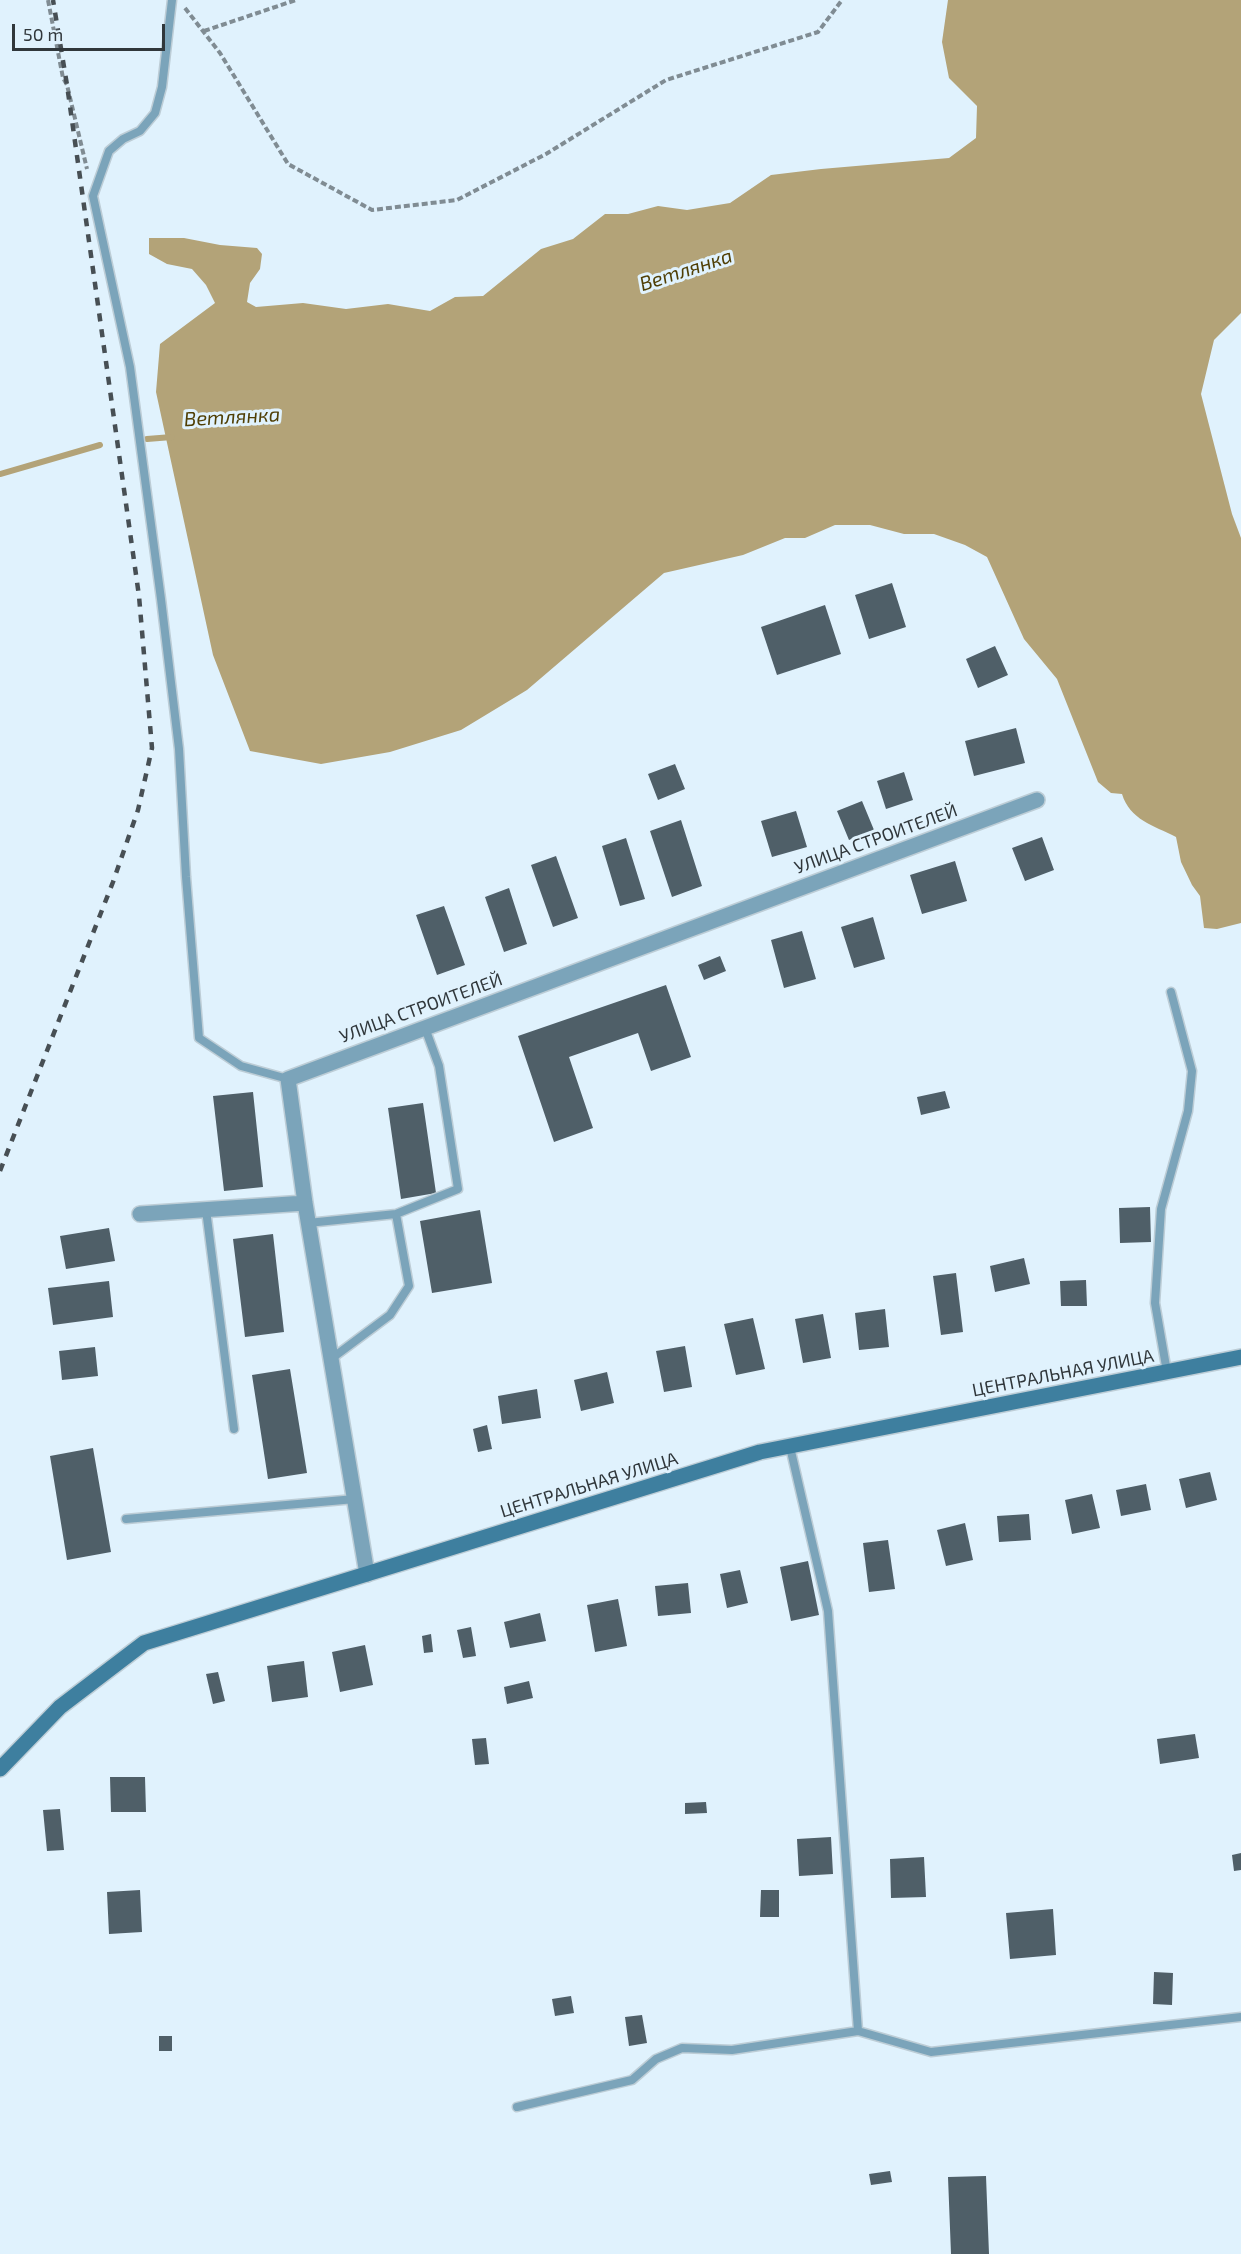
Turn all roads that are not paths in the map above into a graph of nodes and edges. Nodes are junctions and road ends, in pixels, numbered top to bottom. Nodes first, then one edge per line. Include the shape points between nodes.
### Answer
1 (172, 0) edge
2 (1037, 800) dead end
3 (1171, 992) dead end
4 (425, 1028) junction
5 (288, 1079) junction
6 (305, 1203) junction
7 (206, 1210) junction
8 (140, 1214) dead end
9 (396, 1214) junction
10 (308, 1223) junction
11 (1241, 1357) edge
12 (331, 1359) junction
13 (1167, 1372) junction
14 (234, 1429) dead end
15 (790, 1447) junction
16 (355, 1499) junction
17 (126, 1520) dead end
18 (367, 1574) junction
19 (0, 1769) edge
20 (1241, 2018) edge
21 (858, 2031) junction
22 (517, 2107) dead end

1 - 5 lane via 162,87 155,112 140,131 109,151 93,196 130,368 161,599 179,749 199,1038 241,1066
2 - 4 street, УЛИЦА СТРОИТЕЛЕЙ
3 - 13 lane via 1192,1071 1188,1111 1161,1209 1155,1303
4 - 5 street, УЛИЦА СТРОИТЕЛЕЙ
4 - 9 lane via 439,1066 458,1189
5 - 6 street
6 - 7 street
6 - 10 street
7 - 8 street
7 - 14 lane
9 - 10 lane
9 - 12 lane via 409,1286 390,1315
10 - 12 street
11 - 13 main road, ЦЕНТРАЛЬНАЯ УЛИЦА
12 - 16 street
13 - 15 main road, ЦЕНТРАЛЬНАЯ УЛИЦА
15 - 18 main road, ЦЕНТРАЛЬНАЯ УЛИЦА via 760,1452
15 - 21 lane via 828,1611
16 - 17 lane
16 - 18 street
18 - 19 main road, ЦЕНТРАЛЬНАЯ УЛИЦА via 144,1643 60,1707
20 - 21 lane via 931,2052
21 - 22 lane via 732,2050 682,2048 656,2058 632,2080

